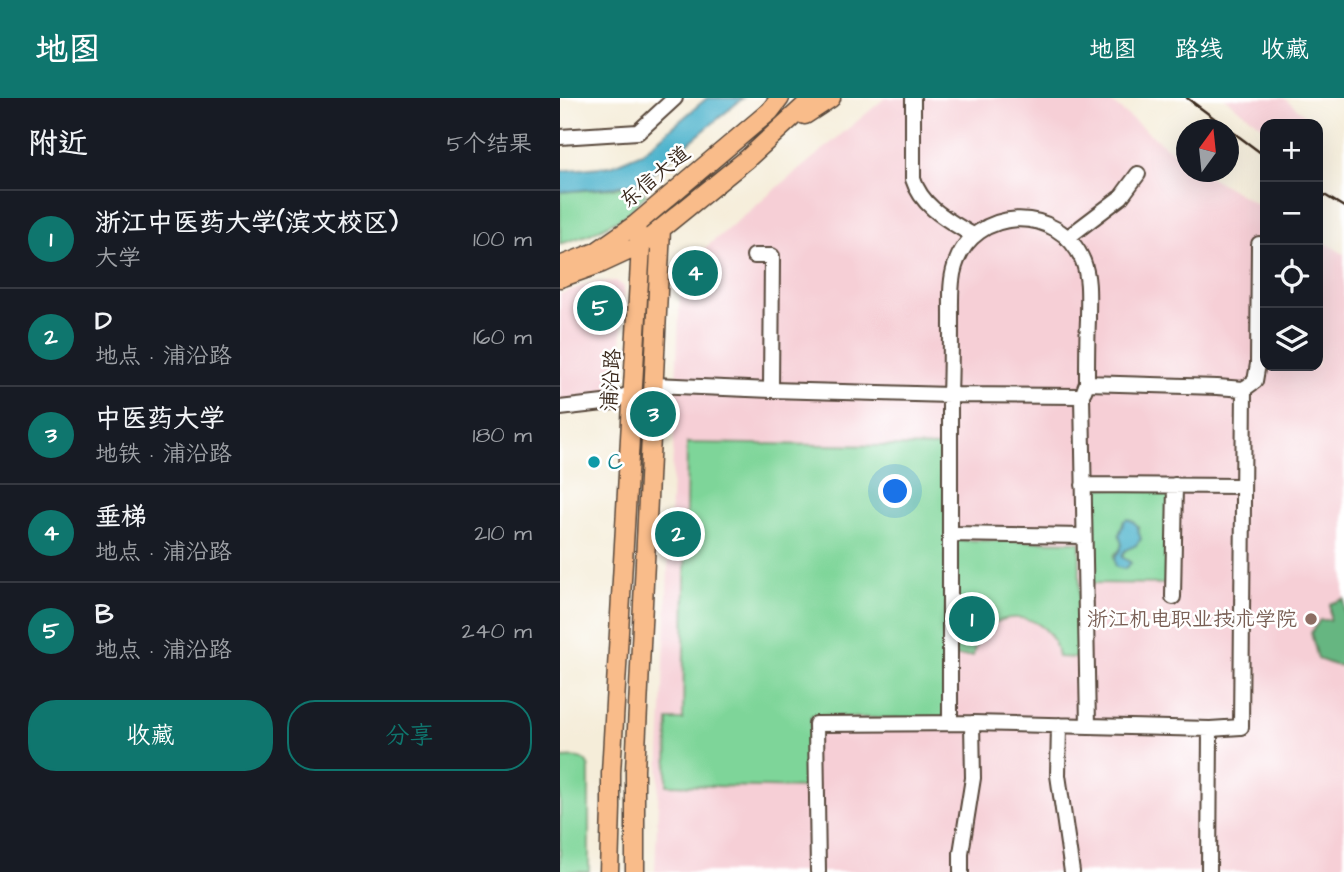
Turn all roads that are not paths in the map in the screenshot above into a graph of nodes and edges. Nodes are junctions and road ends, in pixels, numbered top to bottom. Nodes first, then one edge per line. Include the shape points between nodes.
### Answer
1 (675, 98) edge
2 (789, 98) edge
3 (813, 98) edge
4 (831, 98) edge
5 (913, 98) edge
6 (775, 104) edge
7 (773, 135) junction
8 (560, 137) edge
9 (1138, 174) dead end
10 (635, 225) junction
11 (661, 229) junction
12 (974, 236) junction
13 (1067, 238) junction
14 (1259, 244) dead end
15 (641, 245) junction
16 (754, 256) dead end
17 (560, 266) edge
18 (560, 278) edge
19 (654, 385) junction
20 (1244, 389) junction
21 (771, 390) junction
22 (1084, 390) junction
23 (633, 392) junction
24 (950, 394) junction
25 (612, 402) junction
26 (560, 408) edge
27 (631, 415) junction
28 (1083, 485) junction
29 (1175, 485) junction
30 (1243, 486) junction
31 (950, 534) junction
32 (1084, 536) junction
33 (1173, 597) dead end
34 (950, 723) junction
35 (972, 723) junction
36 (1059, 725) junction
37 (1088, 726) junction
38 (1210, 729) junction
39 (609, 872) edge
40 (635, 872) edge
41 (818, 872) edge
42 (961, 872) edge
43 (1072, 872) edge
44 (1209, 872) edge

1 - 8 street via 638,132
2 - 6 main road, 东信大道
3 - 7 main road, 东信大道
4 - 7 main road, 东信大道
5 - 12 street via 917,191 935,212
6 - 10 main road, 东信大道
7 - 11 main road, 东信大道
9 - 13 street via 1121,197
10 - 11 main road
10 - 15 main road, 浦沿路
10 - 17 main road, 东信大道 via 596,251
11 - 15 main road, 东信大道
11 - 19 main road, 浦沿路
12 - 13 street via 1005,220 1026,219 1045,223
12 - 24 street via 959,256 953,275
13 - 22 street via 1082,258 1087,277
14 - 20 street via 1258,364 1255,381
15 - 18 main road, 东信大道
15 - 23 main road, 浦沿路
16 - 21 street via 772,256
19 - 21 street
19 - 40 main road, 浦沿路 via 635,770
20 - 22 street
20 - 30 street
21 - 24 street
22 - 24 street
22 - 28 street
23 - 25 street
23 - 27 main road, 浦沿路
24 - 31 street
25 - 26 street
25 - 27 street
27 - 39 main road, 浦沿路
28 - 29 street
28 - 32 street
29 - 30 street
29 - 33 street
30 - 38 street via 1241,727
31 - 32 street
31 - 34 street
32 - 37 street
34 - 35 street
34 - 41 street via 816,724
35 - 36 street
35 - 42 street via 973,778
36 - 37 street
36 - 43 street via 1058,775
37 - 38 street
38 - 44 street

